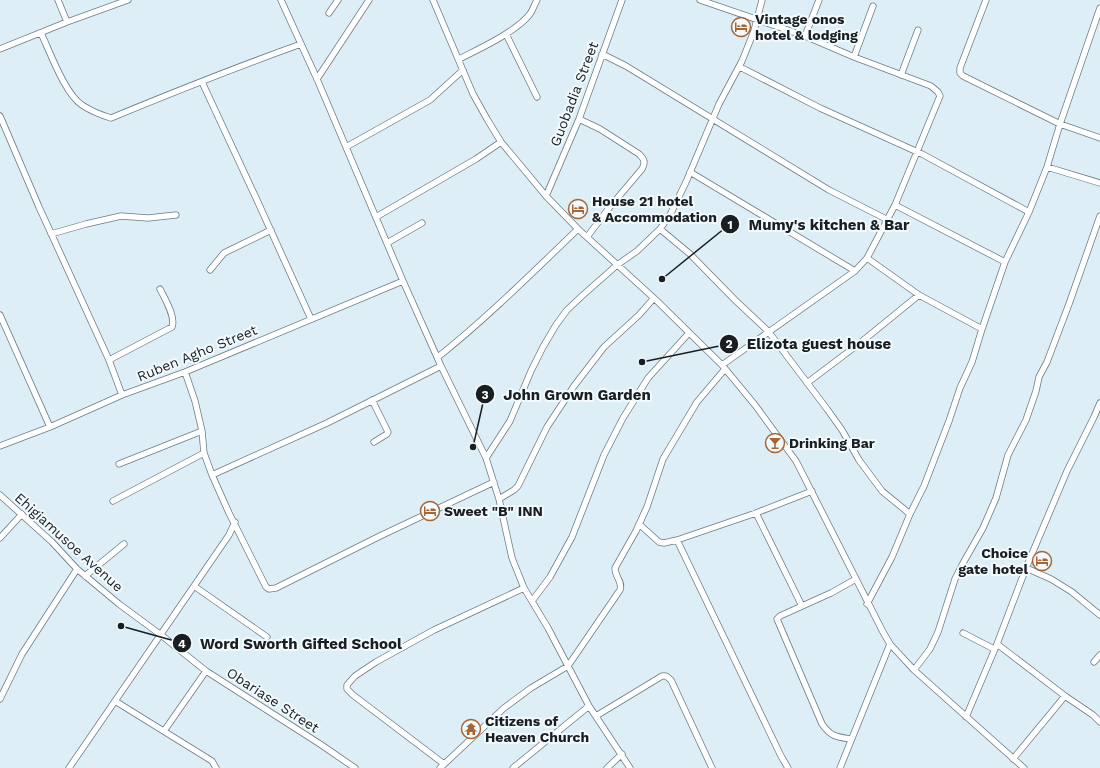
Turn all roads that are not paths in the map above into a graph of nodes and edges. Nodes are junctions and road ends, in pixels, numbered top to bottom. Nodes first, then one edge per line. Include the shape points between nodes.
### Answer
1 (58, 0) edge
2 (128, 0) edge
3 (281, 0) edge
4 (338, 0) edge
5 (369, 0) edge
6 (433, 0) edge
7 (536, 0) edge
8 (622, 0) edge
9 (700, 0) edge
10 (762, 0) edge
11 (819, 0) edge
12 (986, 0) edge
13 (120, 1) edge
14 (873, 6) dead end
15 (1100, 8) edge
16 (329, 13) dead end
17 (757, 19) junction
18 (67, 22) junction
19 (918, 30) dead end
20 (41, 33) junction
21 (506, 34) junction
22 (805, 36) junction
23 (301, 44) junction
24 (0, 49) edge
25 (602, 54) junction
26 (854, 57) junction
27 (459, 60) junction
28 (740, 67) junction
29 (463, 70) junction
30 (901, 75) junction
31 (317, 79) junction
32 (202, 82) junction
33 (537, 97) dead end
34 (0, 116) edge
35 (712, 118) junction
36 (579, 119) junction
37 (1060, 124) junction
38 (1100, 138) edge
39 (501, 142) junction
40 (346, 147) junction
41 (917, 152) junction
42 (1047, 167) junction
43 (690, 172) junction
44 (1100, 183) edge
45 (546, 196) junction
46 (895, 205) junction
47 (1029, 212) junction
48 (176, 215) dead end
49 (1100, 216) edge
50 (376, 217) junction
51 (888, 220) junction
52 (422, 223) dead end
53 (578, 229) junction
54 (660, 229) junction
55 (271, 230) junction
56 (51, 234) junction
57 (586, 237) junction
58 (387, 243) junction
59 (867, 258) junction
60 (1005, 262) junction
61 (617, 265) junction
62 (210, 270) dead end
63 (855, 271) junction
64 (403, 281) junction
65 (160, 289) dead end
66 (919, 295) junction
67 (654, 298) junction
68 (0, 315) edge
69 (311, 319) junction
70 (982, 329) junction
71 (768, 332) junction
72 (689, 333) junction
73 (438, 358) junction
74 (109, 360) junction
75 (442, 366) junction
76 (723, 367) junction
77 (185, 372) junction
78 (807, 383) junction
79 (122, 395) junction
80 (372, 400) junction
81 (1100, 403) edge
82 (1097, 419) edge
83 (50, 427) junction
84 (202, 430) junction
85 (374, 442) dead end
86 (0, 446) edge
87 (204, 453) junction
88 (486, 458) junction
89 (119, 464) dead end
90 (212, 475) junction
91 (494, 482) junction
92 (812, 491) junction
93 (0, 495) edge
94 (499, 499) junction
95 (113, 500) dead end
96 (756, 513) junction
97 (22, 514) junction
98 (910, 514) junction
99 (235, 522) junction
100 (639, 524) junction
101 (0, 538) edge
102 (677, 540) junction
103 (124, 544) dead end
104 (1026, 568) junction
105 (77, 569) junction
106 (85, 576) junction
107 (856, 579) junction
108 (194, 586) junction
109 (524, 588) junction
110 (532, 601) junction
111 (867, 604) junction
112 (802, 606) junction
113 (1100, 615) edge
114 (963, 633) dead end
115 (161, 635) junction
116 (267, 637) dead end
117 (890, 644) junction
118 (996, 647) junction
119 (1100, 655) edge
120 (1094, 662) dead end
121 (568, 666) junction
122 (914, 670) junction
123 (206, 671) junction
124 (1, 695) edge
125 (1065, 696) junction
126 (115, 702) junction
127 (589, 706) junction
128 (596, 716) junction
129 (966, 717) junction
130 (1100, 722) edge
131 (164, 731) junction
132 (851, 739) junction
133 (622, 754) junction
134 (1013, 759) junction
135 (442, 766) edge
136 (71, 767) edge
137 (216, 768) edge
138 (356, 768) edge
139 (513, 768) edge
140 (607, 768) edge
141 (630, 768) edge
142 (712, 768) edge
143 (788, 768) edge
144 (840, 768) edge
145 (1024, 768) edge

1 - 18 street
2 - 13 street
3 - 23 street
4 - 16 street
5 - 31 street
6 - 27 street
7 - 21 street via 531,13
8 - 25 street, Guobadia Street
9 - 17 street
10 - 17 street
11 - 22 street
12 - 37 street via 960,73
13 - 18 street
14 - 26 street
15 - 37 street
17 - 22 street
17 - 28 street
18 - 20 street
19 - 30 street
20 - 24 street
20 - 32 street via 70,94 96,113 111,118
21 - 27 street
21 - 33 street
22 - 26 street
23 - 31 street
23 - 32 street
25 - 35 street
25 - 36 street, Guobadia Street
26 - 30 street
27 - 29 street
28 - 35 street
28 - 41 street via 820,108
29 - 39 street via 473,94
29 - 40 street via 430,100
30 - 41 street via 931,86 940,96
31 - 40 street
32 - 55 street
34 - 56 street
35 - 43 street
35 - 51 street via 829,190
36 - 45 street, Guobadia Street
36 - 57 street via 639,154 645,162
37 - 38 street
37 - 42 street
39 - 45 street
39 - 50 street
40 - 50 street
41 - 46 street
41 - 47 street
42 - 44 street
42 - 47 street
43 - 54 street
43 - 63 street
45 - 53 street
46 - 51 street
46 - 60 street
47 - 60 street
48 - 56 street via 148,218 121,216
49 - 122 street via 1064,319 1039,377 1026,420 1008,455 996,498 962,565 930,649
50 - 58 street
51 - 59 street
52 - 58 street
53 - 57 street
53 - 73 street
54 - 61 street via 637,251
54 - 71 street via 690,254
55 - 62 street via 224,253
55 - 69 street
56 - 74 street
57 - 61 street
58 - 64 street
59 - 63 street
59 - 66 street
60 - 70 street
61 - 67 street
61 - 88 street via 567,310 556,325 531,371 510,421
63 - 71 street
64 - 69 street, Ruben Agho Street
64 - 73 street
65 - 74 street via 173,318 172,327
66 - 70 street
66 - 78 street
67 - 72 street
67 - 94 street via 639,316 604,347 547,427 518,486
68 - 83 street
69 - 77 street, Ruben Agho Street
70 - 98 street via 972,362 924,486
71 - 76 street
71 - 78 street
72 - 76 street
72 - 110 street via 648,378 623,418 604,455 572,537 550,577
73 - 75 street
74 - 79 street
75 - 80 street
75 - 88 street
76 - 92 street via 785,444
76 - 100 street via 697,402 663,459
77 - 79 street, Ruben Agho Street
77 - 84 street
78 - 98 street via 882,491
79 - 83 street, Ruben Agho Street
80 - 85 street via 388,432
80 - 90 street
81 - 82 street
82 - 104 street via 1067,471
83 - 86 street, Ruben Agho Street
84 - 87 street
84 - 89 street
87 - 90 street
87 - 95 street
88 - 91 street
90 - 99 street
91 - 94 street
91 - 99 street via 272,590 266,587
92 - 96 street
92 - 107 street
93 - 97 street, Ehigiamusoe Avenue
94 - 109 street via 512,558
96 - 102 street
96 - 112 street
97 - 101 street
97 - 105 street, Ehigiamusoe Avenue
98 - 111 street via 892,557
99 - 108 street
100 - 102 street via 659,542
100 - 121 street via 615,568 621,582 620,590
102 - 143 street
103 - 106 street
104 - 113 street via 1072,592
104 - 118 street
105 - 106 street, Ehigiamusoe Avenue
105 - 124 street via 22,654
106 - 115 street, Ehigiamusoe Avenue
107 - 111 street
107 - 112 street
108 - 115 street
108 - 116 street
109 - 110 street
109 - 135 street via 434,630 376,662 355,676 347,685 347,689 353,695
110 - 121 street
111 - 117 street
112 - 132 street via 780,616 777,619 778,624 822,724 836,737
114 - 118 street
115 - 123 street, Obariase Street
115 - 126 street
117 - 122 street
117 - 132 street
118 - 125 street
118 - 129 street
119 - 120 street
121 - 127 street
121 - 135 street via 504,708
122 - 129 street
123 - 131 street
123 - 138 street, Obariase Street
125 - 130 street
125 - 134 street
126 - 131 street
126 - 136 street
127 - 128 street
127 - 139 street
128 - 133 street
128 - 142 street via 662,676 667,677 671,680
129 - 134 street
131 - 137 street via 212,761
132 - 144 street
133 - 140 street
133 - 141 street
134 - 145 street

